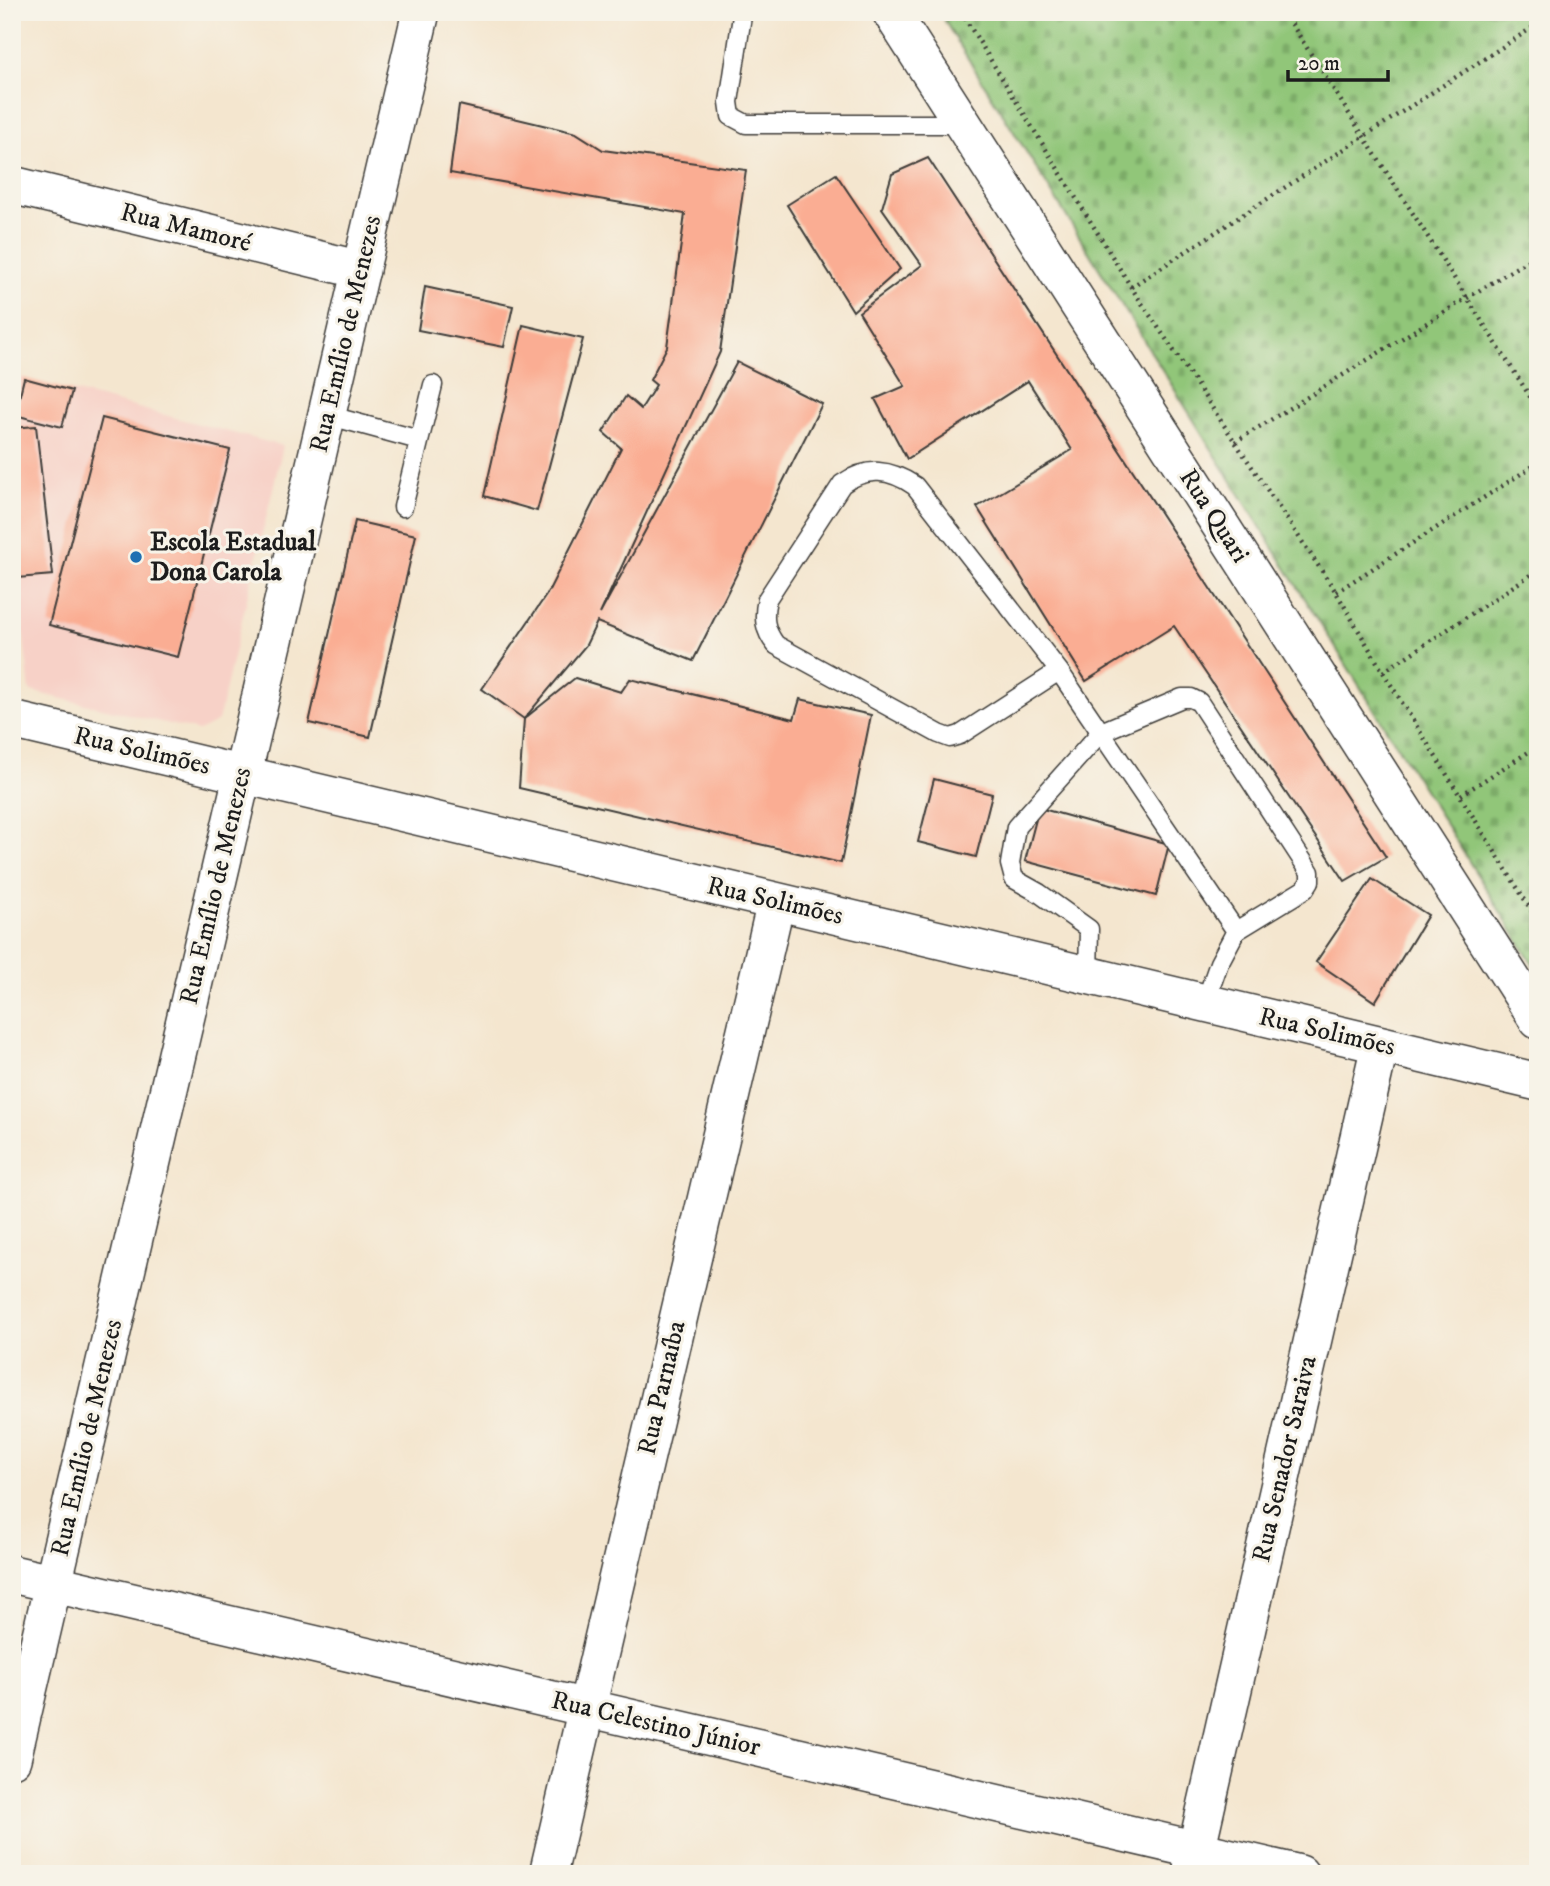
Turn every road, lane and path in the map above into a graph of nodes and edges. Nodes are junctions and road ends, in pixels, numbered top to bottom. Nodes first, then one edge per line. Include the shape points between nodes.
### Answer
1 (421, 12) edge
2 (891, 12) edge
3 (961, 12) edge
4 (1284, 12) edge
5 (742, 16) dead end
6 (1538, 24) edge
7 (963, 124) junction
8 (1363, 136) junction
9 (12, 185) edge
10 (1538, 254) edge
11 (361, 270) junction
12 (1131, 286) junction
13 (1466, 298) junction
14 (433, 385) dead end
15 (1538, 409) edge
16 (327, 415) junction
17 (419, 440) junction
18 (1235, 442) junction
19 (1538, 463) edge
20 (403, 507) dead end
21 (1538, 570) edge
22 (1336, 592) junction
23 (1059, 671) junction
24 (1383, 672) junction
25 (12, 720) edge
26 (1101, 732) junction
27 (1538, 746) edge
28 (243, 775) junction
29 (1461, 795) junction
30 (776, 902) junction
31 (1538, 922) edge
32 (1236, 931) junction
33 (1088, 975) junction
34 (1205, 1003) junction
35 (1538, 1020) edge
36 (1380, 1045) junction
37 (1538, 1082) edge
38 (12, 1574) edge
39 (53, 1584) junction
40 (587, 1708) junction
41 (12, 1759) edge
42 (1193, 1862) edge
43 (548, 1874) edge
44 (1300, 1874) edge

1 - 11 street, Rua Emílio de Menezes
2 - 7 street, Rua Quari
3 - 12 path
4 - 8 path
5 - 7 lane via 729,102 731,116 746,124
6 - 8 path
7 - 35 street, Rua Quari
8 - 12 path
8 - 13 path
9 - 11 street, Rua Mamoré
10 - 13 path
11 - 16 street, Rua Emílio de Menezes
12 - 18 path
13 - 15 path
13 - 18 path
14 - 17 lane
16 - 17 lane
16 - 28 street, Rua Emílio de Menezes
17 - 20 lane
18 - 22 path
19 - 22 path
21 - 24 path
22 - 24 path
23 - 23 lane via 915,486 892,472 866,472 842,484 767,599 764,613 776,645 950,738
23 - 26 lane
24 - 29 path
25 - 28 street, Rua Solimões
26 - 32 lane
26 - 32 lane via 1182,698 1199,702 1310,872 1305,889
26 - 33 lane via 1016,827 1010,864 1014,879 1089,929
27 - 29 path
28 - 30 street, Rua Solimões
28 - 39 street, Rua Emílio de Menezes
29 - 31 path
30 - 33 street, Rua Solimões
30 - 40 street, Rua Parnaíba
32 - 34 lane
33 - 34 street, Rua Solimões
34 - 36 street, Rua Solimões
36 - 37 street, Rua Solimões
36 - 42 street, Rua Senador Saraiva
38 - 39 street, Rua Celestino Júnior
39 - 40 street, Rua Celestino Júnior
39 - 41 street, Rua Emílio de Menezes
40 - 42 street, Rua Celestino Júnior
40 - 43 street, Rua Parnaíba
42 - 44 street, Rua Celestino Júnior

